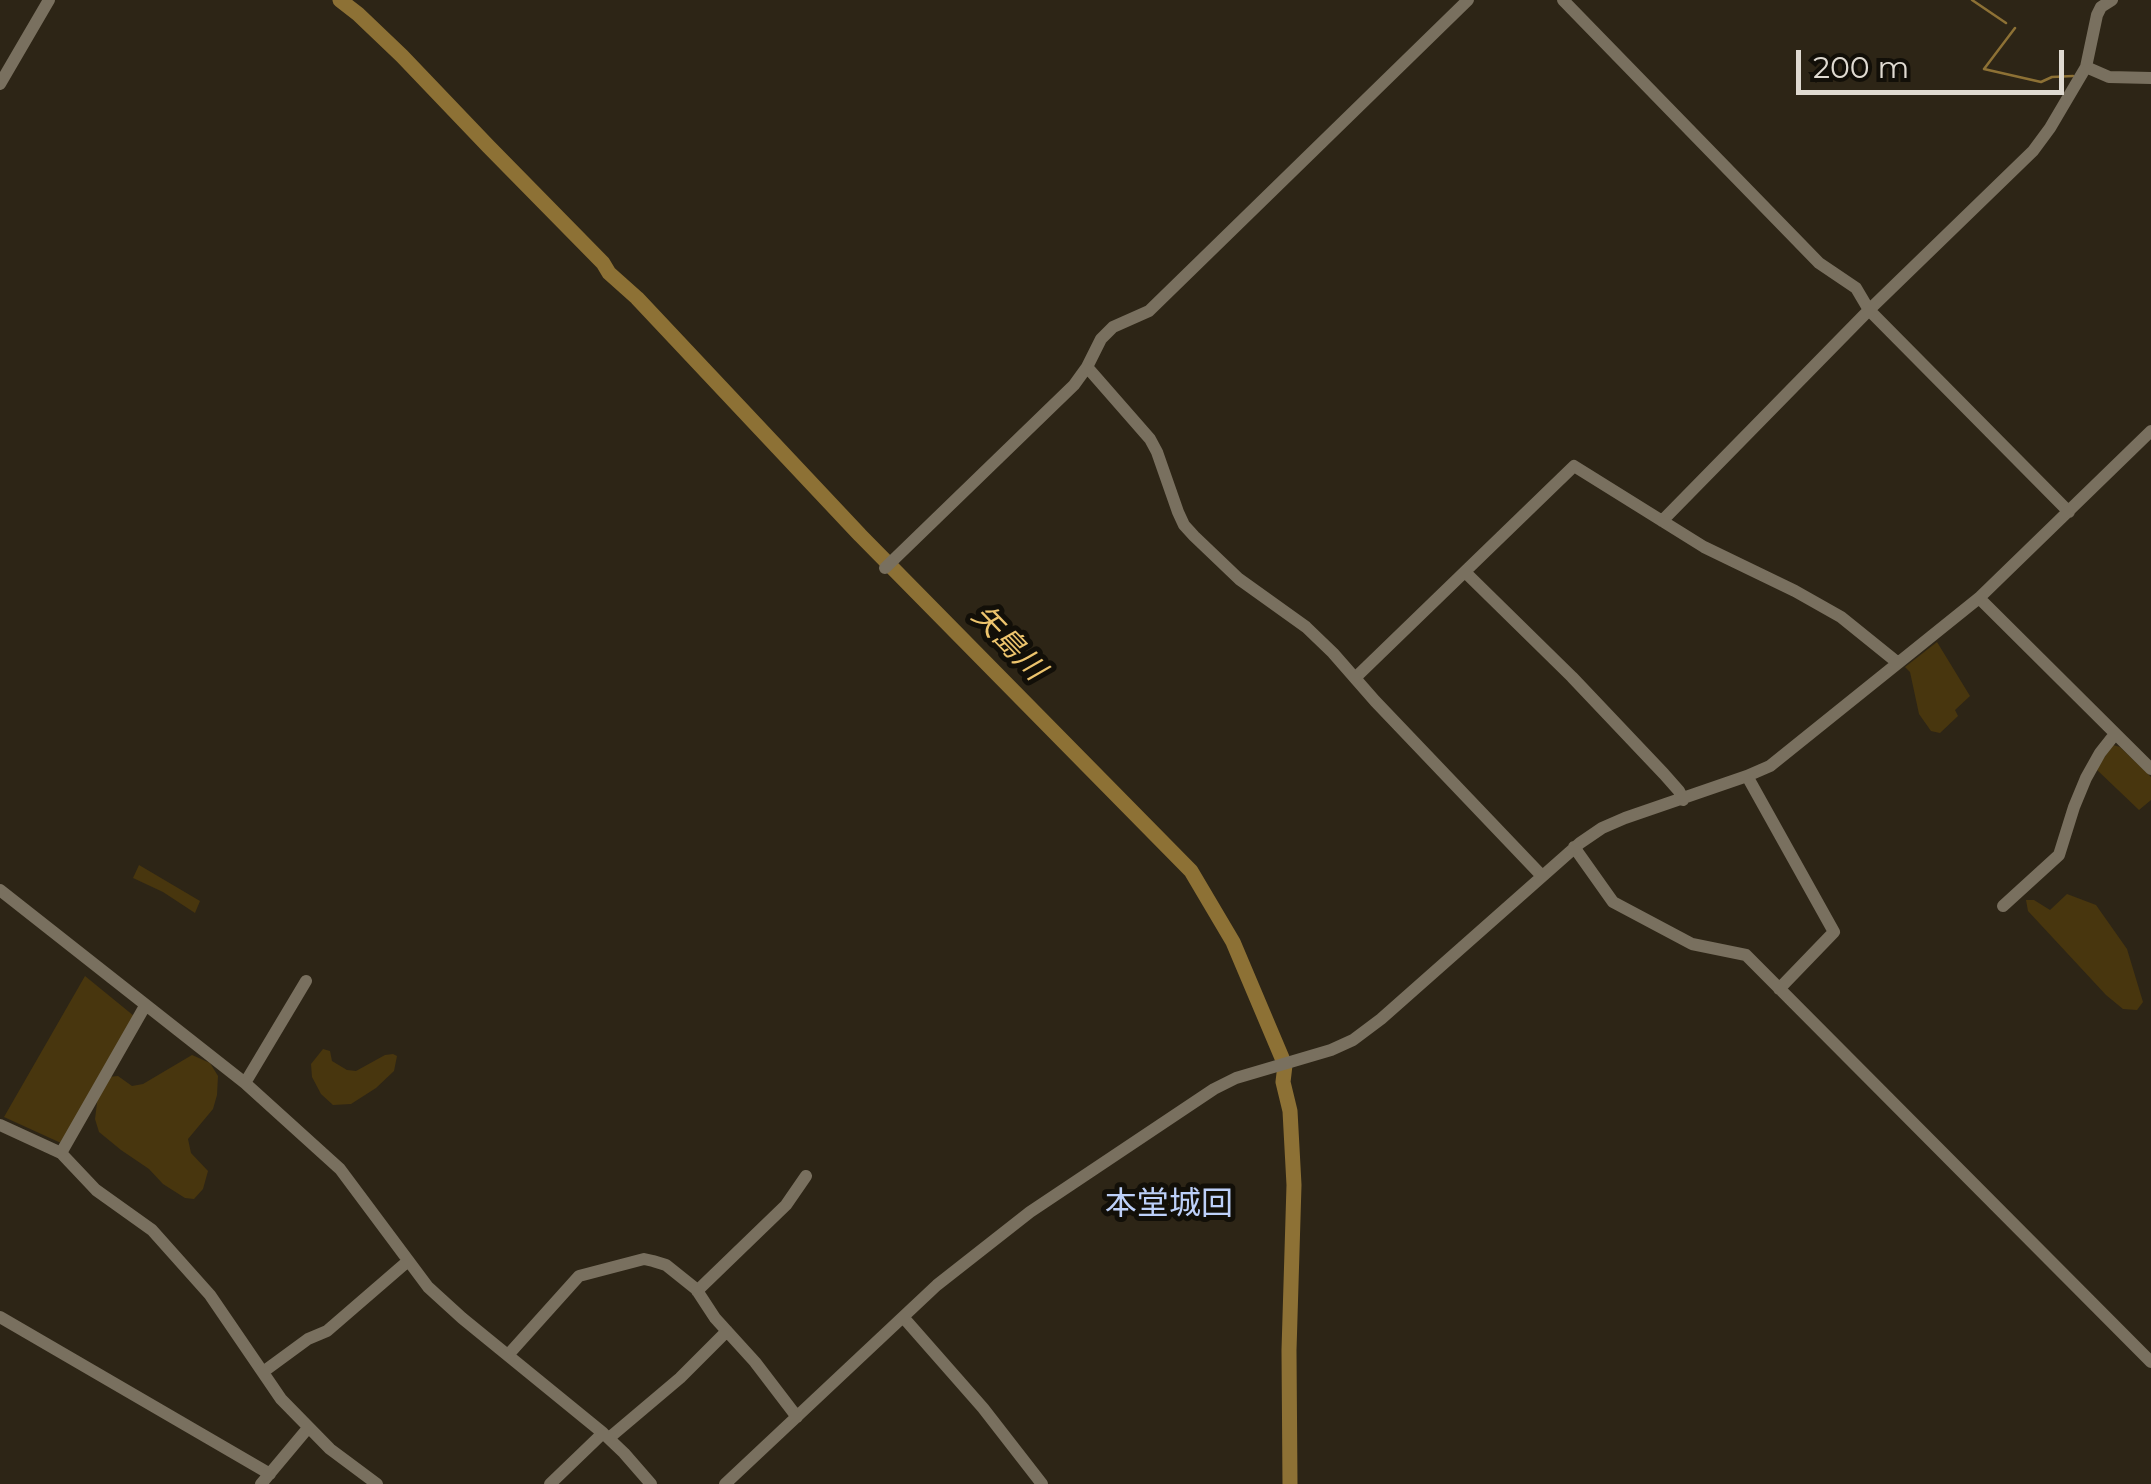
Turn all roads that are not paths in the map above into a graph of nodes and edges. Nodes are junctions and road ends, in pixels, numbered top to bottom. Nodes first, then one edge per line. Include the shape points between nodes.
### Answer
1 (49, 0) edge
2 (1468, 0) edge
3 (1562, 0) edge
4 (2112, 0) edge
5 (2086, 67) junction
6 (2151, 78) edge
7 (0, 84) edge
8 (1869, 310) junction
9 (1088, 367) junction
10 (2151, 432) edge
11 (2068, 512) junction
12 (1662, 521) junction
13 (885, 568) dead end
14 (1465, 572) junction
15 (1979, 598) junction
16 (1898, 664) junction
17 (1355, 678) junction
18 (2115, 734) junction
19 (2151, 769) edge
20 (1747, 776) junction
21 (1683, 800) junction
22 (1574, 847) junction
23 (1542, 876) junction
24 (0, 890) edge
25 (2003, 906) dead end
26 (306, 981) dead end
27 (1779, 989) junction
28 (145, 1006) junction
29 (245, 1083) junction
30 (0, 1125) edge
31 (61, 1152) junction
32 (806, 1176) dead end
33 (408, 1262) junction
34 (697, 1290) junction
35 (0, 1317) edge
36 (902, 1317) junction
37 (727, 1331) junction
38 (508, 1355) junction
39 (2151, 1362) edge
40 (263, 1372) junction
41 (797, 1418) junction
42 (308, 1428) junction
43 (606, 1435) junction
44 (266, 1479) edge
45 (376, 1484) edge
46 (550, 1484) edge
47 (651, 1484) edge
48 (725, 1484) edge
49 (1042, 1484) edge

1 - 7 street
2 - 9 street via 1150,312 1113,327
3 - 8 street via 1819,263 1856,288
4 - 5 street via 2097,15
5 - 6 street via 2109,77
5 - 8 street via 2033,150
8 - 11 street
8 - 12 street
9 - 13 street
9 - 17 street via 1150,440 1184,525 1240,579 1306,627
10 - 11 street
11 - 15 street
12 - 14 street via 1574,466
12 - 16 street via 1841,617
14 - 17 street
14 - 21 street
15 - 16 street
15 - 18 street
16 - 20 street via 1770,766
17 - 23 street
18 - 19 street
18 - 25 street via 2086,778 2058,856
20 - 21 street
20 - 27 street via 1834,932
21 - 22 street via 1624,818
22 - 23 street
22 - 27 street via 1613,902 1692,944 1746,955
23 - 36 street via 1354,1040 1214,1089 1030,1212
24 - 28 street
26 - 29 street
27 - 39 street
28 - 29 street
28 - 31 street
29 - 33 street via 340,1169
30 - 31 street
31 - 40 street via 96,1190 152,1230 210,1295
32 - 34 street
33 - 38 street
33 - 40 street
34 - 37 street
34 - 38 street via 666,1265 644,1259 578,1276
35 - 44 street
36 - 41 street
36 - 49 street
37 - 41 street
37 - 43 street via 680,1378
38 - 43 street
40 - 42 street
41 - 48 street
42 - 44 street
42 - 45 street
43 - 46 street
43 - 47 street

